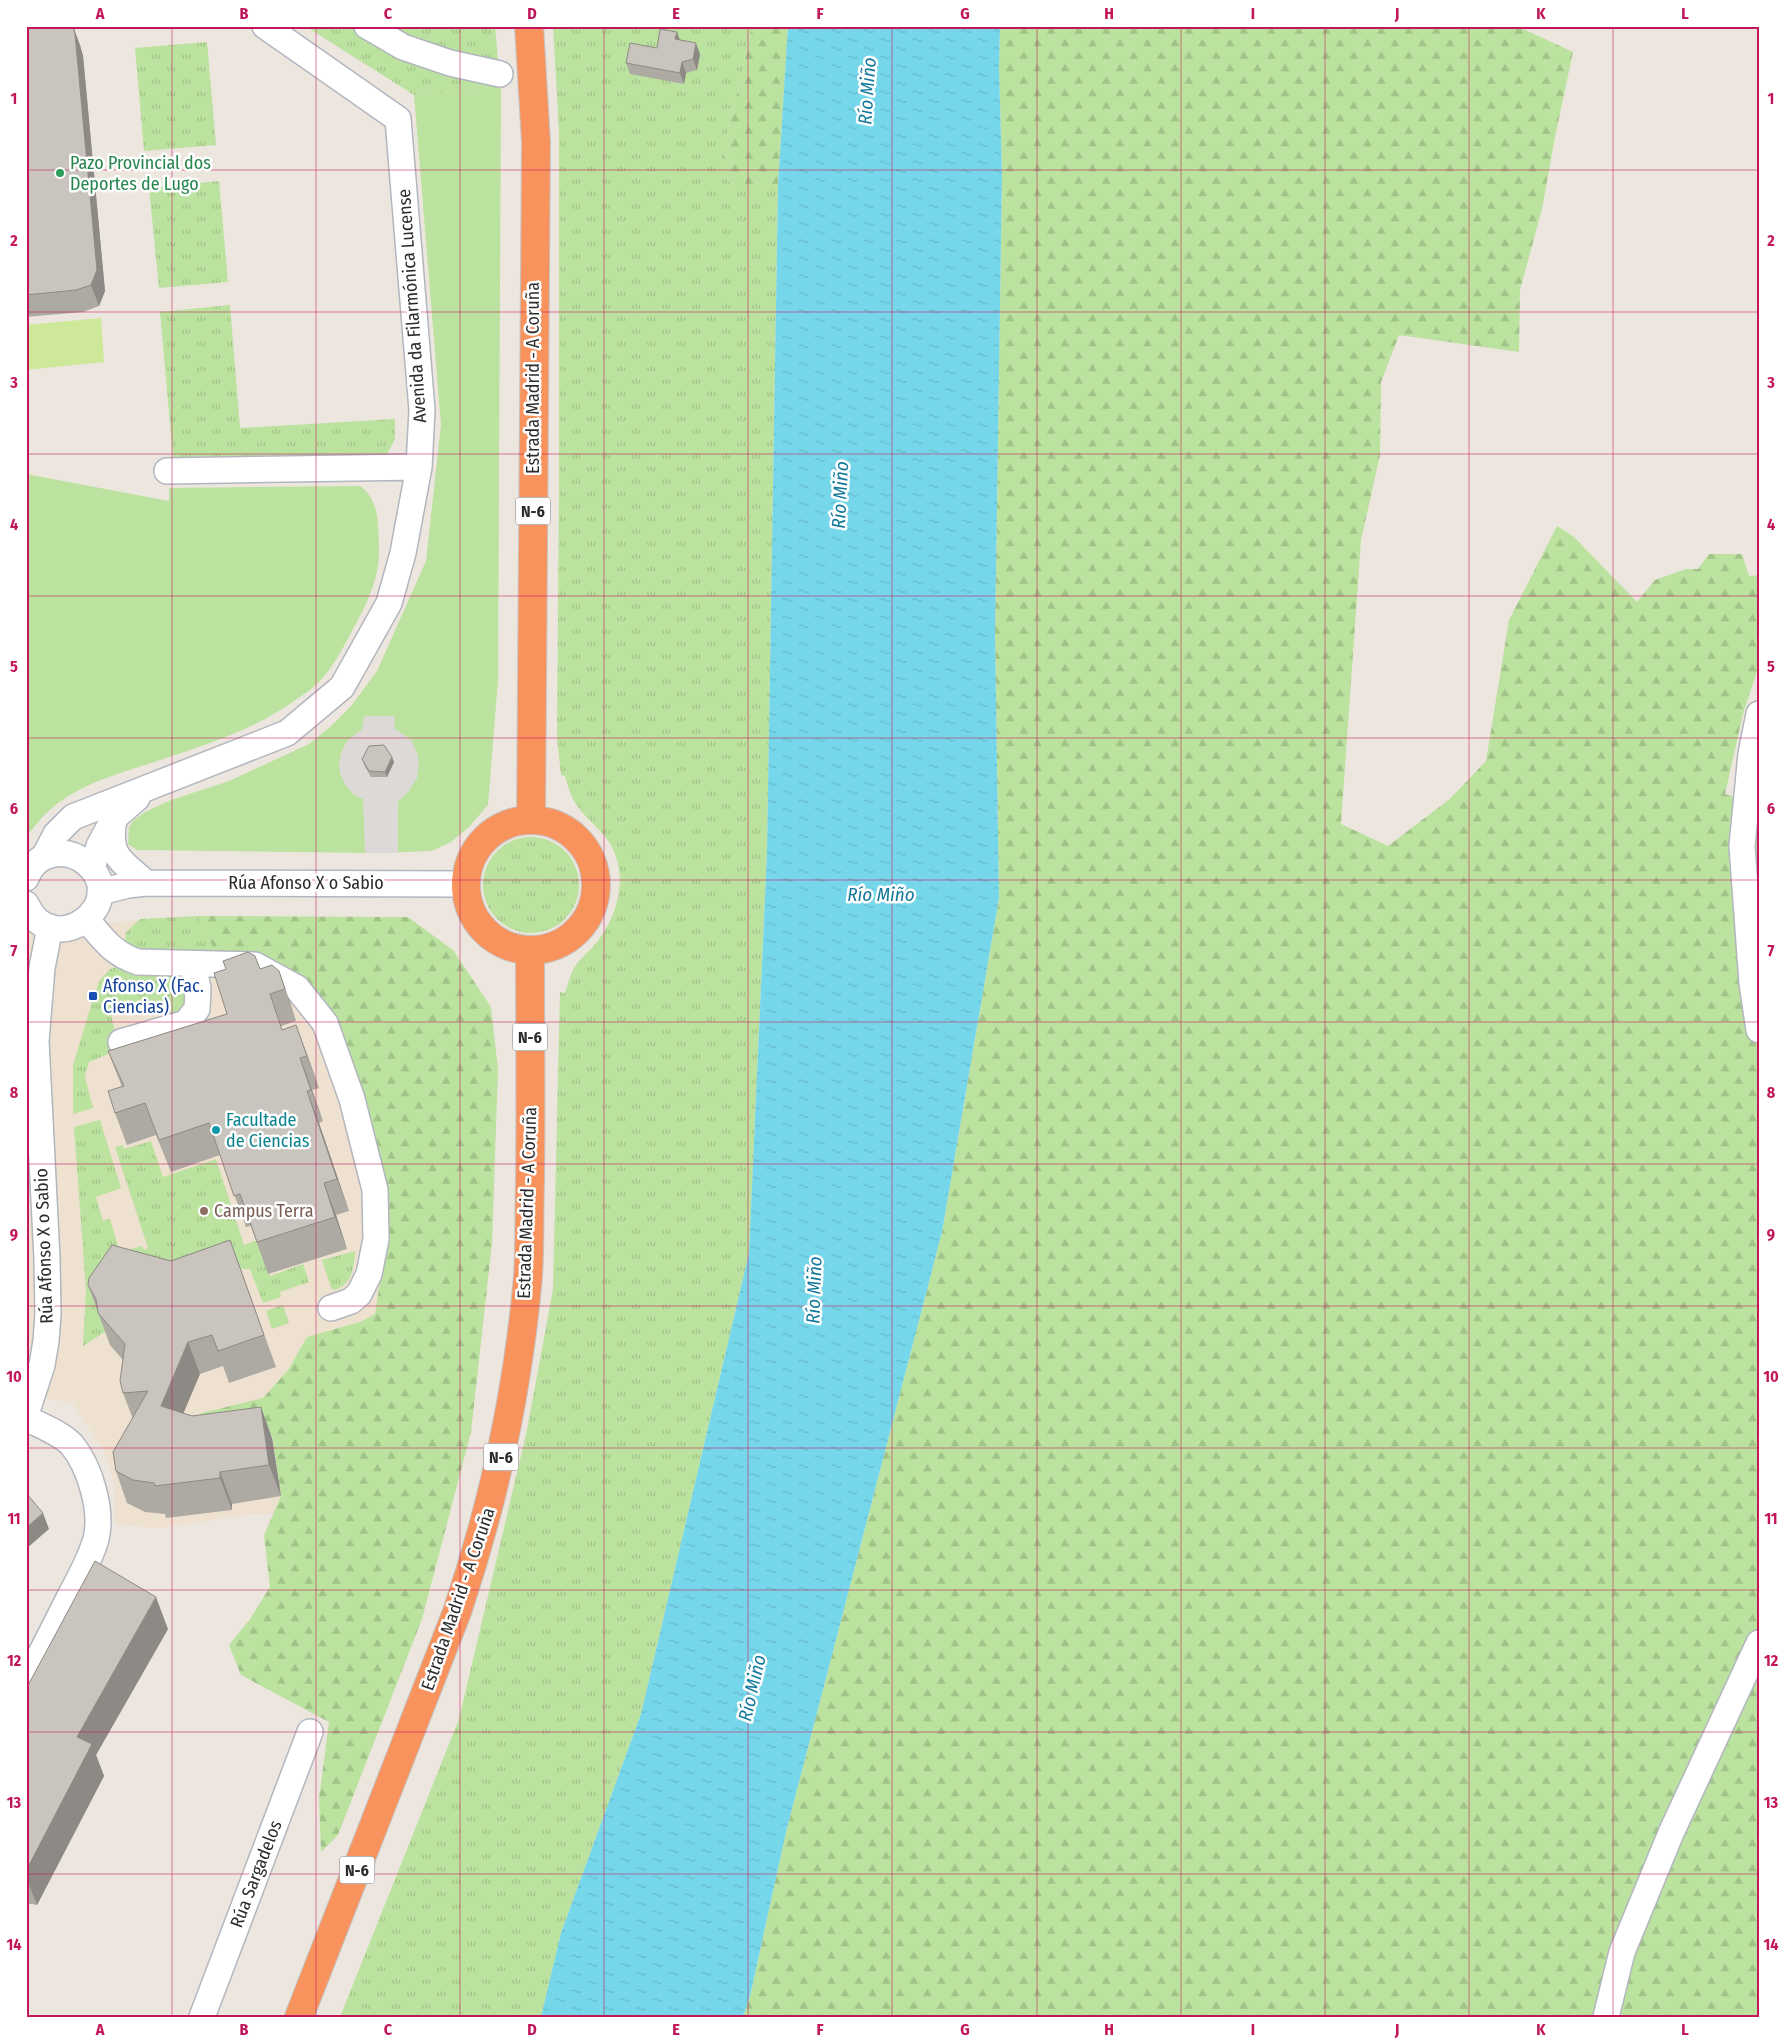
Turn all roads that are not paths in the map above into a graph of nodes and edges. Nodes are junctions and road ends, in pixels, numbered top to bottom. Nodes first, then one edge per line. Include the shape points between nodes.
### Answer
1 (266, 26) edge
2 (367, 26) edge
3 (529, 26) edge
4 (500, 74) dead end
5 (419, 467) junction
6 (167, 472) dead end
7 (1759, 714) edge
8 (147, 788) junction
9 (114, 818) junction
10 (531, 819) junction
11 (44, 857) junction
12 (92, 868) junction
13 (26, 878) edge
14 (146, 883) junction
15 (466, 884) junction
16 (100, 892) junction
17 (26, 904) edge
18 (87, 920) junction
19 (50, 927) junction
20 (530, 950) junction
21 (193, 965) junction
22 (1759, 1030) edge
23 (121, 1042) dead end
24 (331, 1308) dead end
25 (26, 1414) edge
26 (26, 1418) edge
27 (1759, 1643) edge
28 (26, 1682) edge
29 (310, 1732) dead end
30 (202, 2017) edge
31 (299, 2017) edge
32 (1606, 2017) edge

1 - 5 street, Avenida da Filarmónica Lucense via 398,119 421,383
2 - 4 street via 403,47 450,63
3 - 10 highway, Estrada Madrid - A Coruña / N-6 via 536,142
5 - 6 street
5 - 8 street, Avenida da Filarmónica Lucense via 403,553 389,603 342,687 288,733
7 - 22 street via 1751,754 1742,846 1752,983
8 - 9 street, Avenida da Filarmónica Lucense
8 - 11 street, Avenida da Filarmónica Lucense via 73,817 56,834
9 - 12 street, Avenida da Filarmónica Lucense
9 - 14 street via 113,850
10 - 15 highway via 499,828 485,838 468,867
10 - 20 highway via 550,822 581,842 591,858 596,876 596,895 591,913 566,941 549,948
11 - 12 street via 62,852 78,856
11 - 13 street via 34,864
12 - 16 street
14 - 15 street, Rúa Afonso X o Sabio
14 - 16 street, Rúa Afonso X o Sabio
15 - 20 highway via 474,917 484,930 513,948
16 - 18 street
17 - 19 street via 39,921
18 - 19 street via 63,929
18 - 21 street via 112,950 124,958 138,962
19 - 25 street, Rúa Afonso X o Sabio via 42,968 36,1041 48,1314 42,1365
20 - 31 highway, Estrada Madrid - A Coruña / N-6 via 528,1273 523,1326 500,1464 480,1545 457,1612
21 - 23 street via 198,988 197,1009 186,1023
21 - 24 street via 255,964 297,988 325,1023 352,1099 375,1190 376,1239 369,1274 359,1294 351,1301
26 - 28 street via 61,1437 84,1464 93,1489 96,1537 88,1560
27 - 32 street via 1671,1833 1622,1952
29 - 30 street, Rúa Sargadelos

